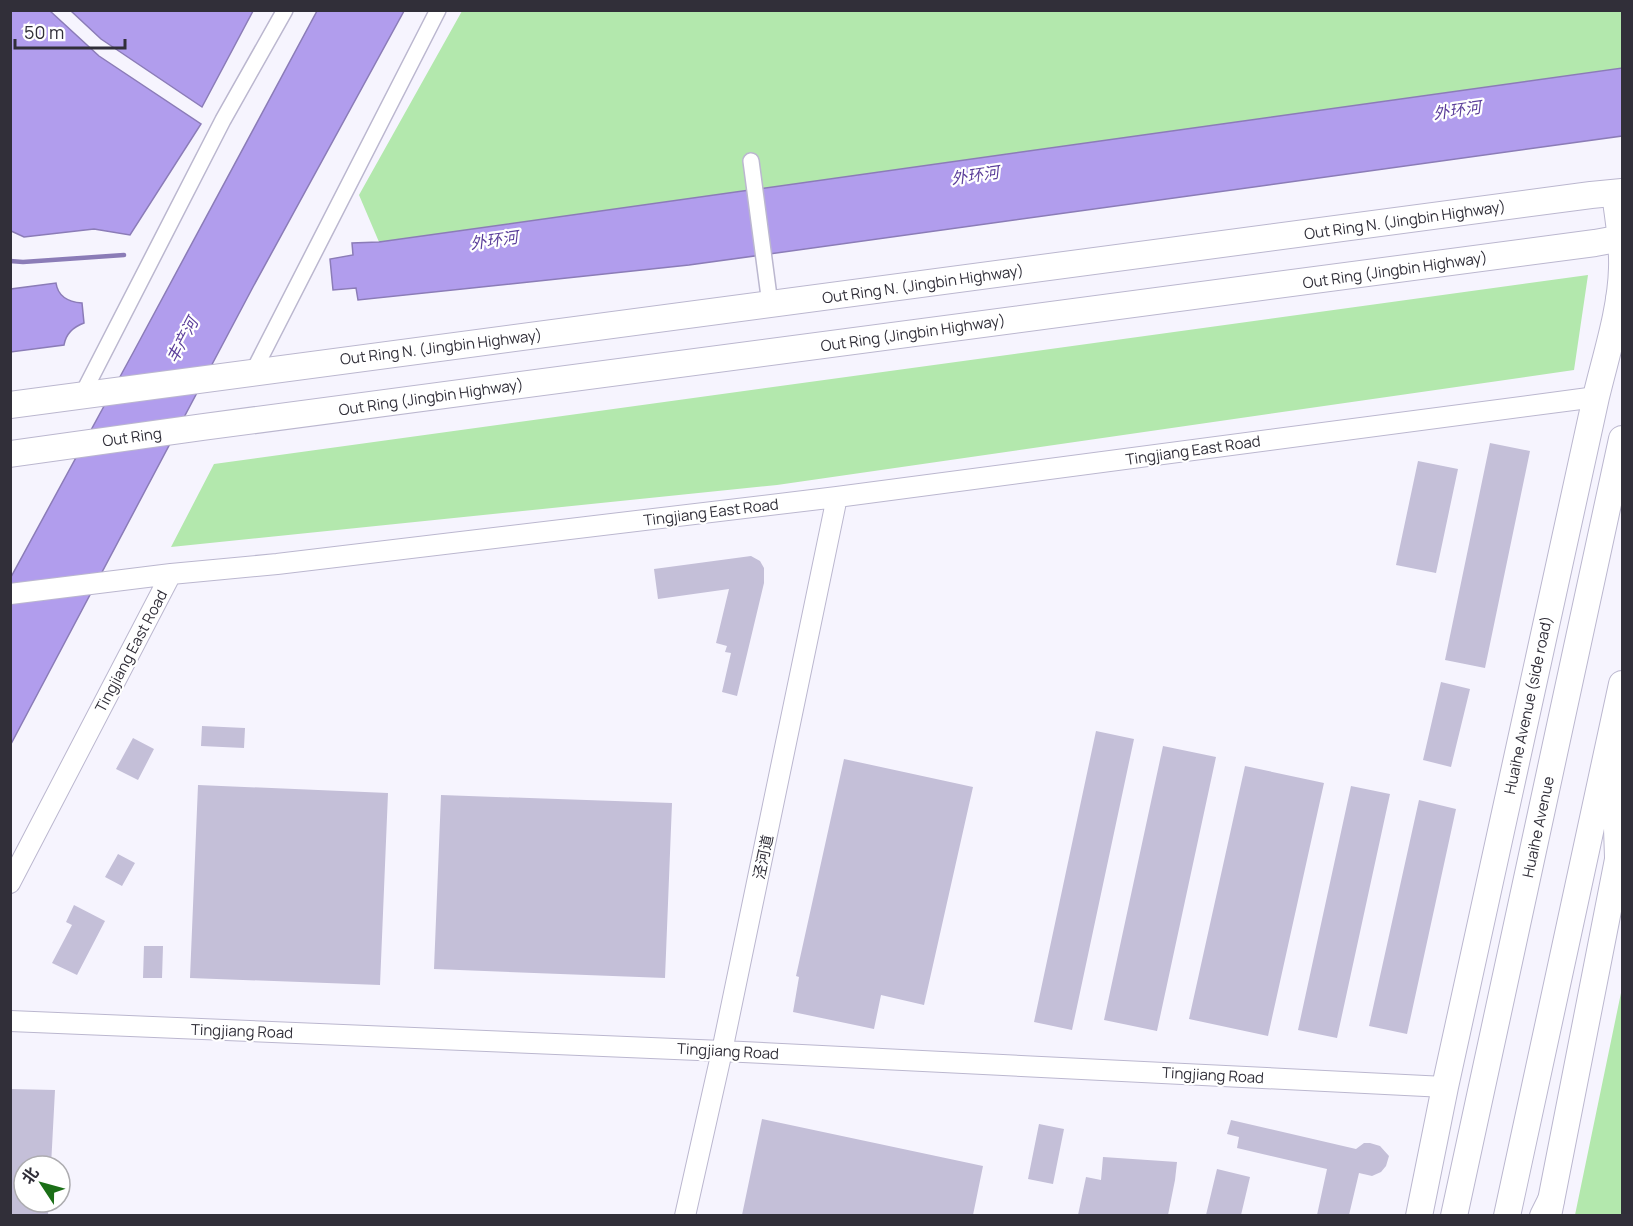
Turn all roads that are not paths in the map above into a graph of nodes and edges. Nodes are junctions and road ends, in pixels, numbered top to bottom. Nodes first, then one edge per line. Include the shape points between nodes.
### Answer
1 (285, 10) edge
2 (438, 10) edge
3 (751, 161) dead end
4 (1619, 193) edge
5 (1622, 238) edge
6 (1621, 294) edge
7 (770, 304) junction
8 (253, 372) junction
9 (86, 395) junction
10 (1596, 397) junction
11 (10, 405) edge
12 (203, 427) joint
13 (1623, 439) edge
14 (10, 454) edge
15 (837, 497) junction
16 (171, 574) junction
17 (10, 594) edge
18 (1623, 684) edge
19 (1613, 728) junction
20 (1620, 848) edge
21 (10, 883) edge
22 (10, 1021) edge
23 (722, 1051) junction
24 (1445, 1087) junction
25 (1547, 1210) edge
26 (685, 1215) edge
27 (1419, 1215) edge
28 (1454, 1215) edge
29 (1507, 1215) edge

1 - 9 street via 223,120
2 - 8 street
3 - 7 street
4 - 5 main road, Huaihe Avenue (side road)
4 - 7 main road, Out Ring N. (Jingbin Highway)
5 - 6 main road, Huaihe Avenue (side road)
5 - 12 main road, Out Ring (Jingbin Highway)
6 - 10 main road, Huaihe Avenue (side road)
7 - 8 main road, Out Ring N. (Jingbin Highway)
8 - 9 main road, Out Ring N. (Jingbin Highway)
9 - 11 main road
10 - 15 street, Tingjiang East Road
10 - 24 main road, Huaihe Avenue (side road)
12 - 14 main road, Out Ring
13 - 28 main road, Huaihe Avenue
15 - 16 street, Tingjiang East Road
15 - 23 street, 泾河道
16 - 17 street
16 - 21 street, Tingjiang East Road
18 - 19 main road
19 - 20 main road
19 - 29 main road
20 - 25 main road
22 - 23 street, Tingjiang Road
23 - 24 street, Tingjiang Road
23 - 26 street, 泾河道
24 - 27 main road, Huaihe Avenue (side road)

